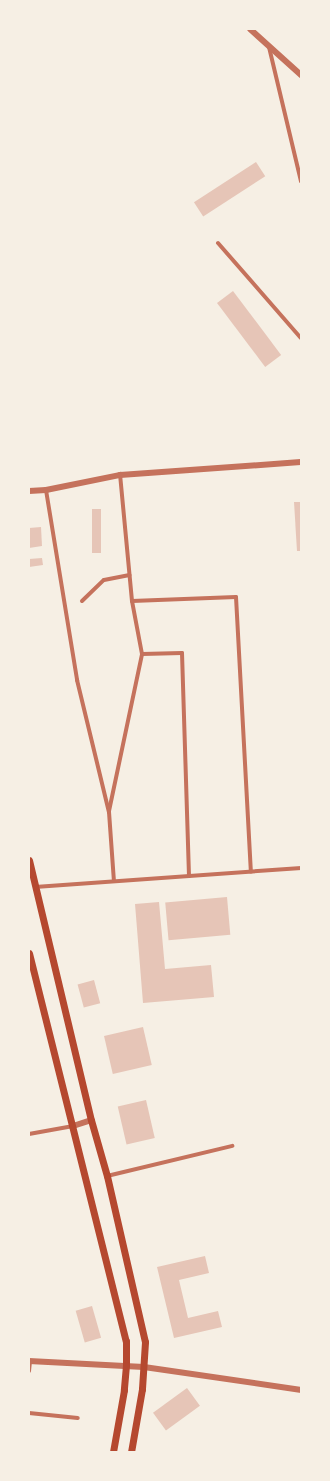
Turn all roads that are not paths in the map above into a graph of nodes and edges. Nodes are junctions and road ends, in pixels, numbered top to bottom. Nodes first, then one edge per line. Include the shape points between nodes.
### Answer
1 (250, 29) edge
2 (269, 47) junction
3 (301, 75) edge
4 (301, 181) edge
5 (218, 243) dead end
6 (301, 338) edge
7 (301, 462) edge
8 (120, 475) junction
9 (46, 490) junction
10 (29, 491) edge
11 (130, 575) junction
12 (82, 601) dead end
13 (132, 601) junction
14 (142, 654) junction
15 (109, 812) junction
16 (29, 860) edge
17 (301, 868) edge
18 (251, 872) junction
19 (188, 876) junction
20 (114, 881) junction
21 (35, 887) junction
22 (29, 953) edge
23 (91, 1120) junction
24 (73, 1126) junction
25 (29, 1134) edge
26 (232, 1146) dead end
27 (107, 1176) junction
28 (30, 1361) edge
29 (126, 1365) junction
30 (144, 1367) junction
31 (29, 1372) edge
32 (301, 1390) edge
33 (29, 1413) edge
34 (78, 1418) dead end
35 (113, 1452) edge
36 (131, 1452) edge

1 - 2 street
2 - 3 street
2 - 4 street
5 - 6 street
7 - 8 street
8 - 9 street
8 - 11 street
9 - 10 street
9 - 15 street via 77,680
11 - 12 street via 104,580
11 - 13 street
13 - 14 street
13 - 18 street via 236,597
14 - 15 street
14 - 19 street via 182,653
15 - 20 street
16 - 21 main road
17 - 18 street
18 - 19 street
19 - 20 street
20 - 21 street
21 - 23 main road
22 - 24 main road
23 - 24 street
23 - 27 main road
24 - 25 street
24 - 29 main road via 126,1341
26 - 27 street
27 - 30 main road via 145,1342
28 - 29 street
28 - 31 street
29 - 30 street
29 - 35 main road
30 - 32 street
30 - 36 main road
33 - 34 street

